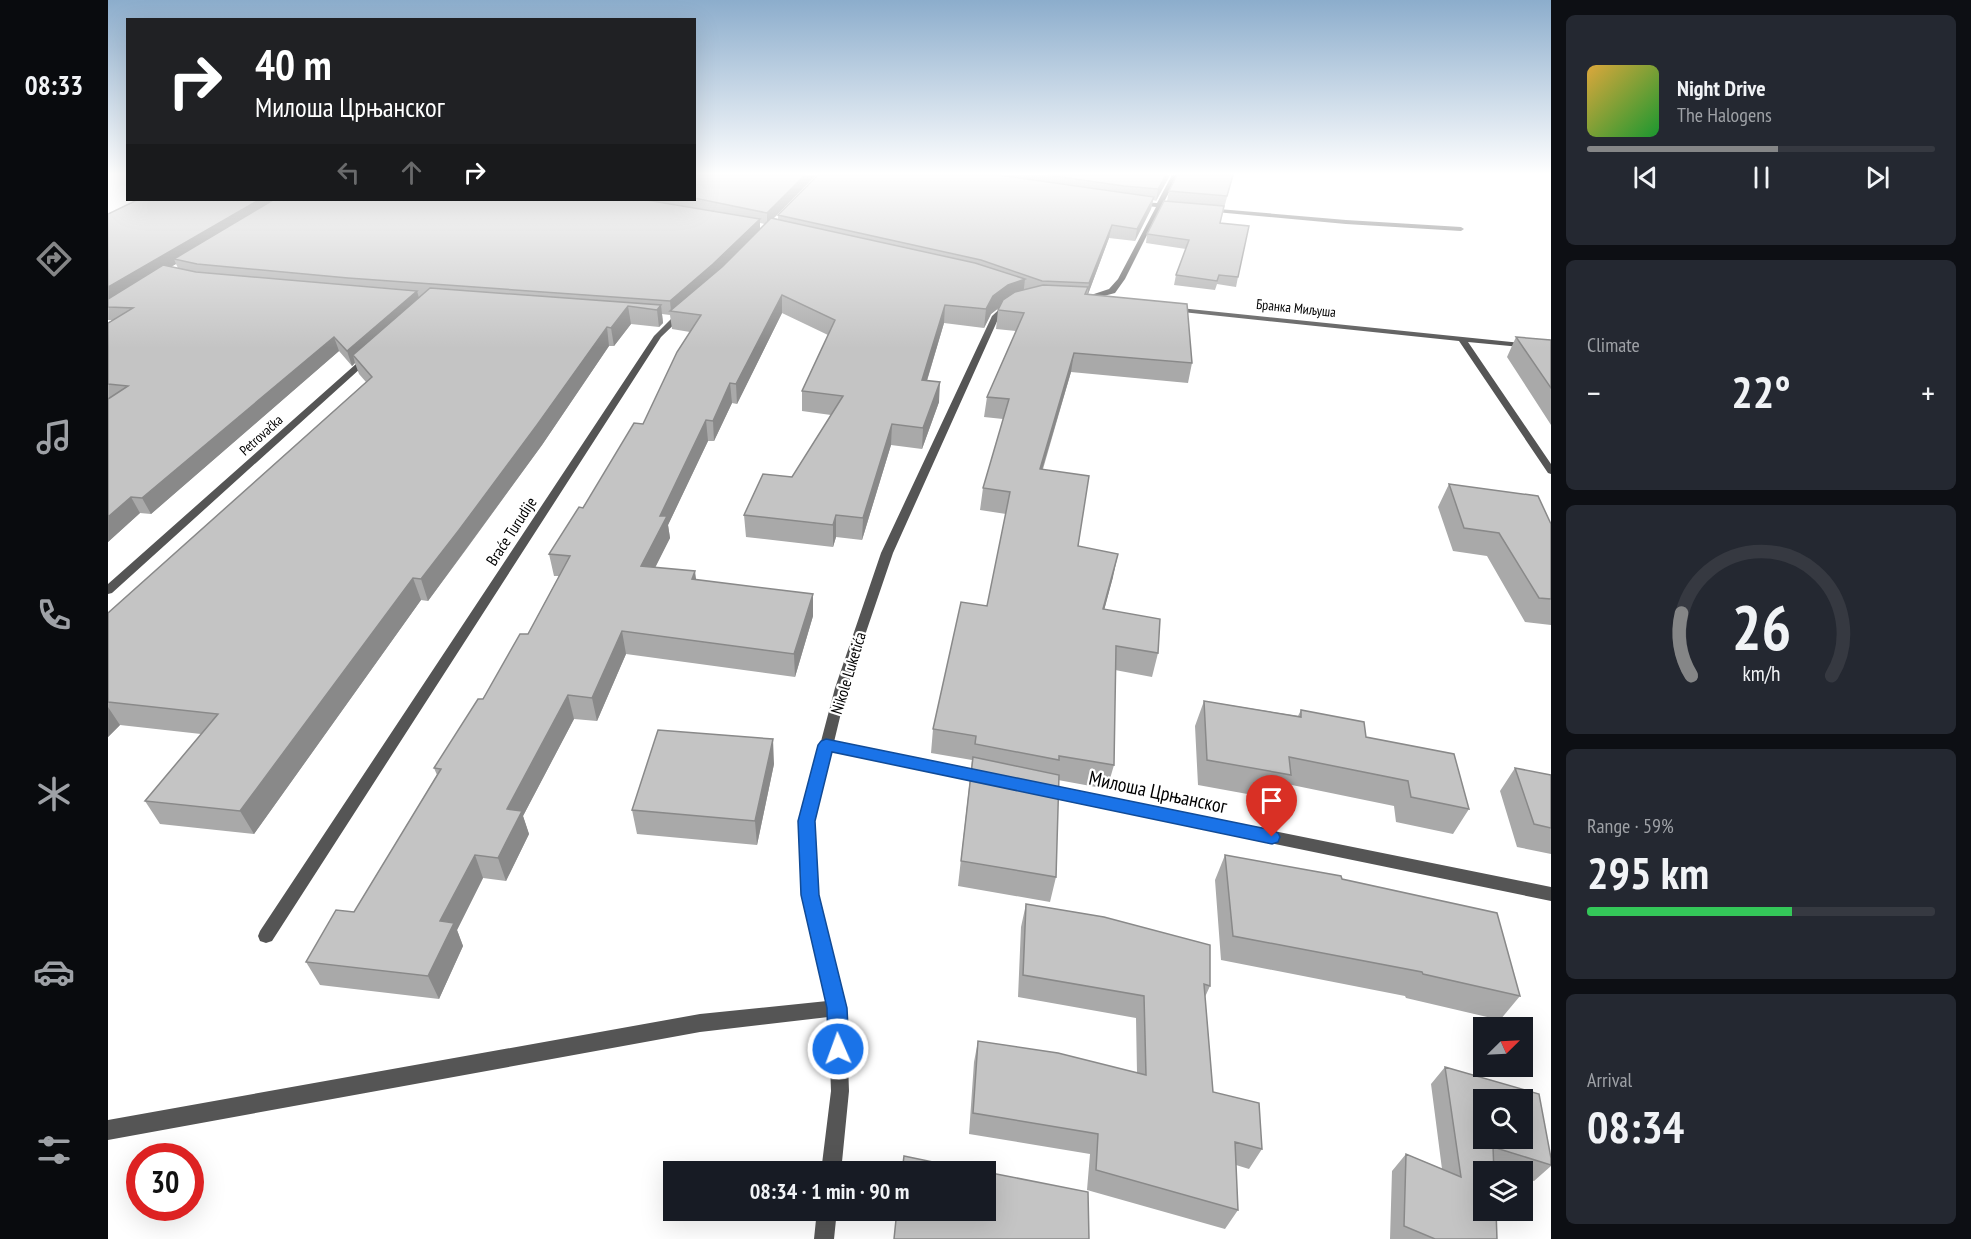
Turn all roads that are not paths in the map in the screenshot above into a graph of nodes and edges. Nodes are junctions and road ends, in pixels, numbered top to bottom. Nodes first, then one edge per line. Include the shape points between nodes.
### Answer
1 (1145, 233) edge
2 (1027, 300) edge
3 (1106, 303) edge
4 (692, 304) edge
5 (1164, 309) edge
6 (1461, 338) junction
7 (379, 348) edge
8 (1551, 348) edge
9 (1551, 471) edge
10 (108, 590) edge
11 (826, 745) junction
12 (1002, 781) edge
13 (1026, 786) edge
14 (1551, 894) edge
15 (266, 936) dead end
16 (837, 1008) junction
17 (108, 1130) edge
18 (832, 1161) edge
19 (826, 1221) edge
20 (824, 1239) edge

1 - 3 street via 1112,291 1083,300
2 - 11 street, Nikole Luketića via 1007,305 996,316 887,553
4 - 15 street, Braće Turudije via 668,319
5 - 6 street, Бранка Миљуша
6 - 8 street, Бранка Миљуша
6 - 9 street
7 - 10 street, Petrovačka
11 - 12 street
11 - 16 street, Nikole Luketića via 807,821 810,895
13 - 14 street, Милоша Црњанског
16 - 17 street via 700,1023
16 - 18 street, Nikole Luketića via 840,1091
19 - 20 street

